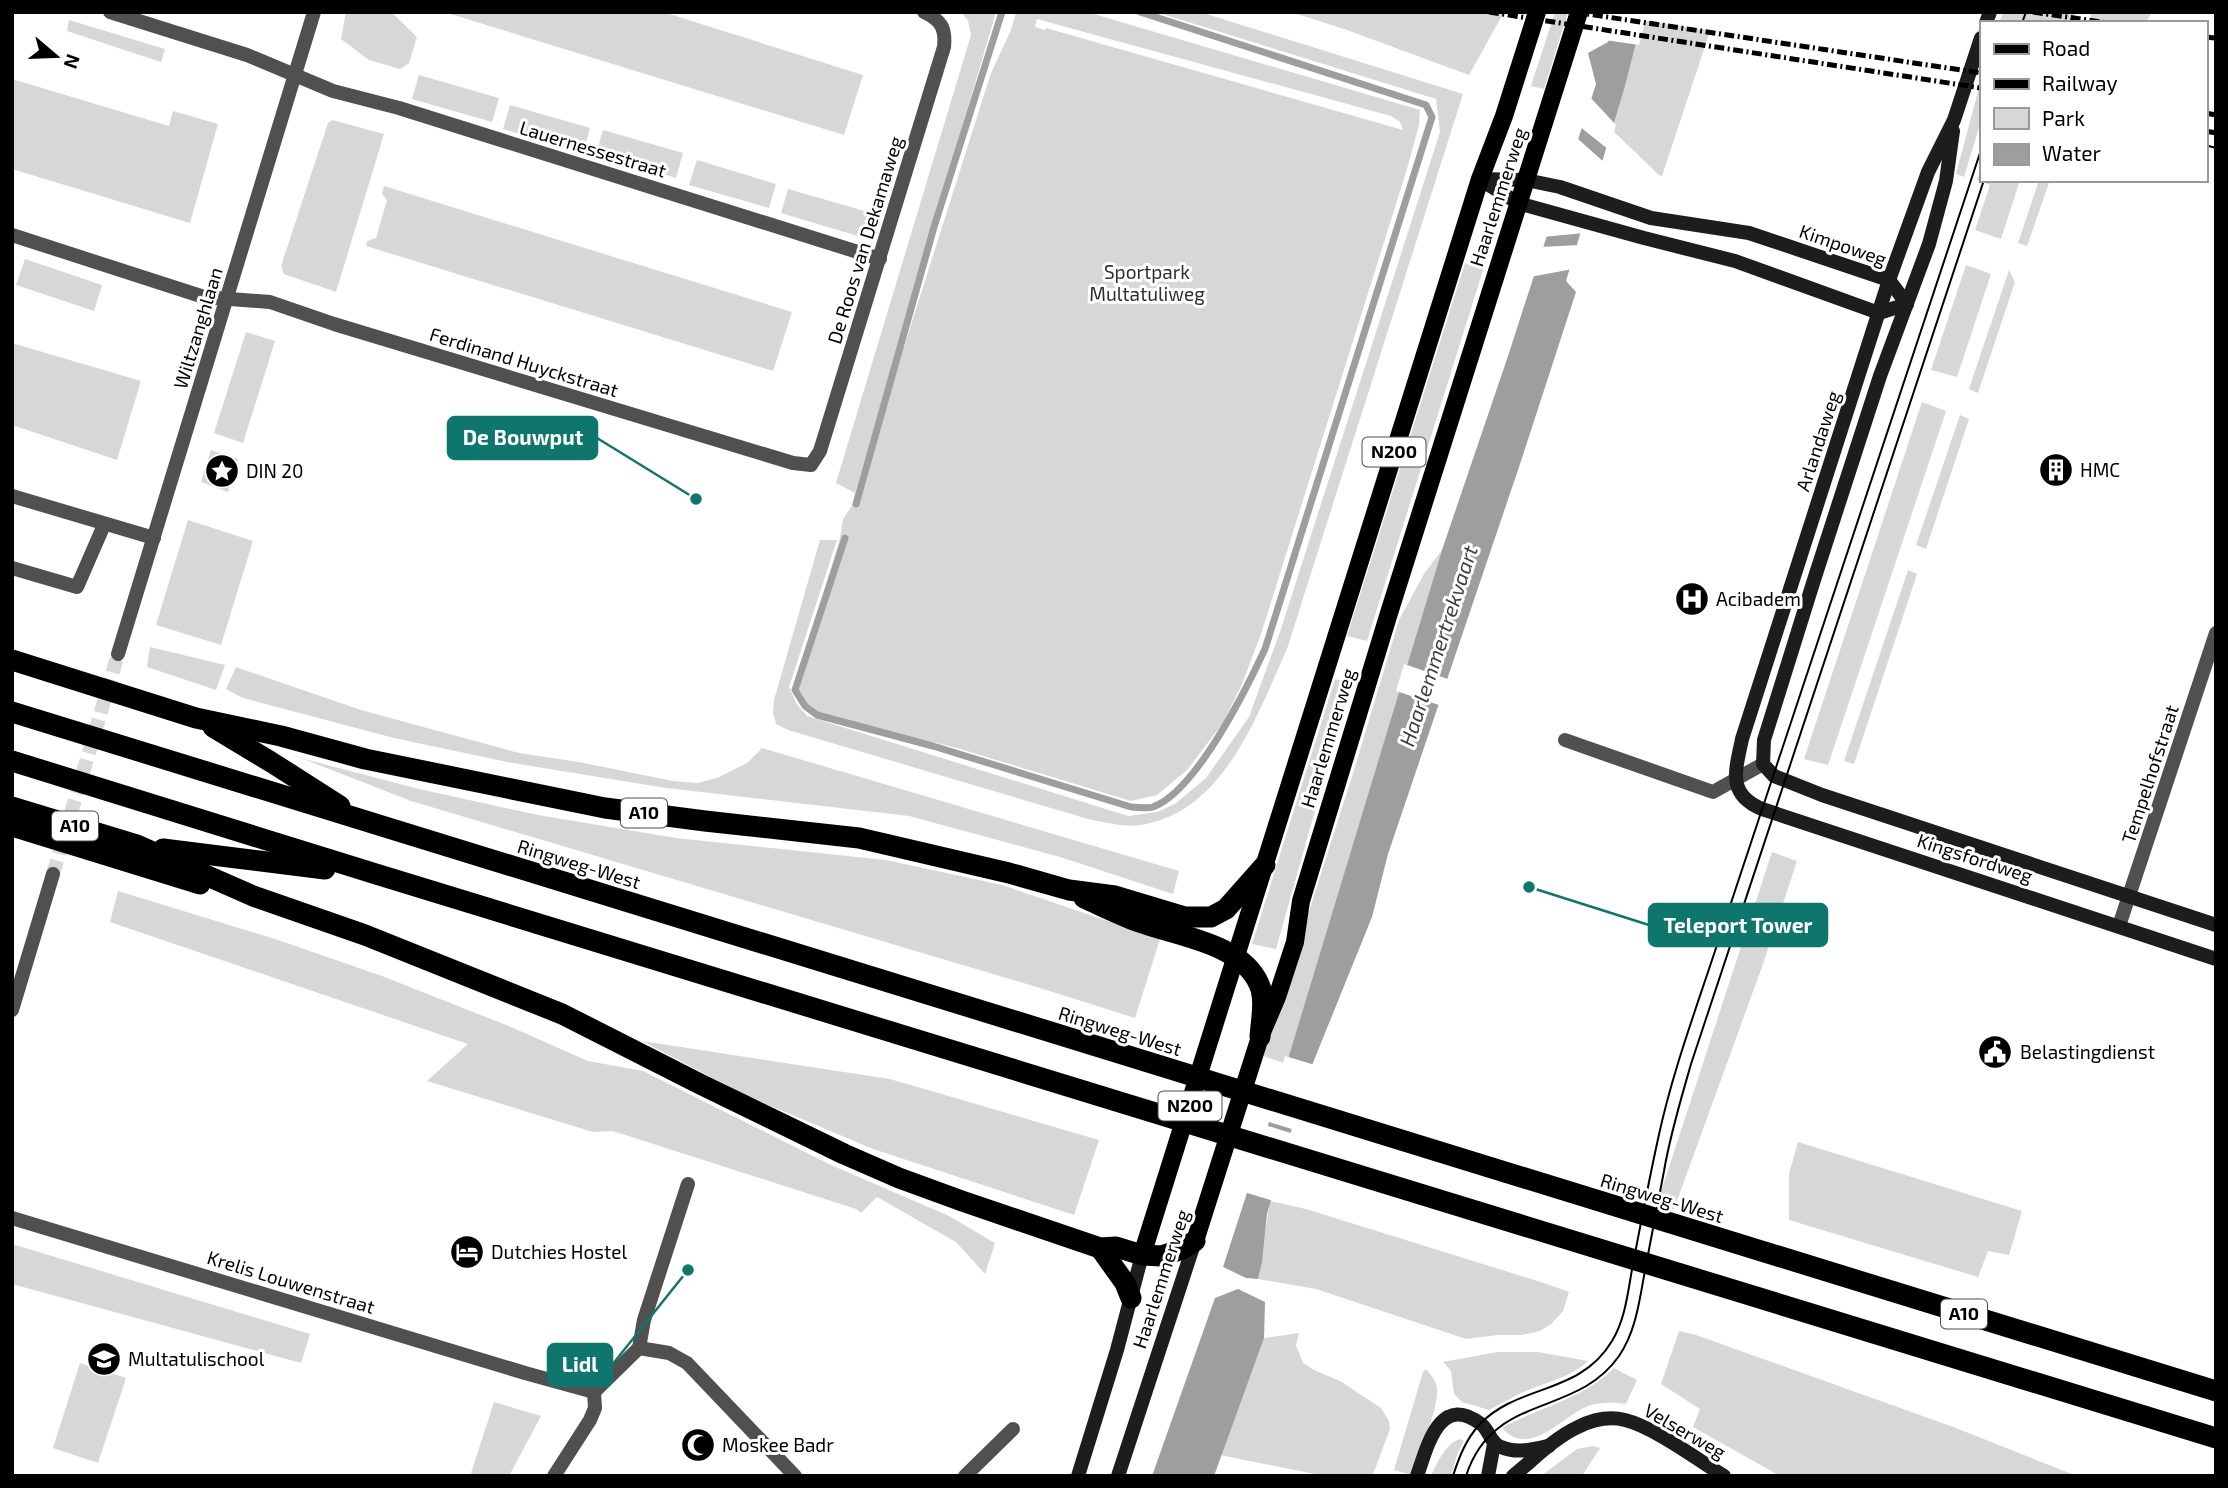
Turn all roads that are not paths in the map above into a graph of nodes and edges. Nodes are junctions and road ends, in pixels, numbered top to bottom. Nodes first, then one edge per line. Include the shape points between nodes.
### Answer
1 (110, 12) edge
2 (314, 12) edge
3 (924, 12) edge
4 (1537, 12) edge
5 (1579, 12) edge
6 (1980, 41) edge
7 (295, 74) junction
8 (1954, 120) junction
9 (1480, 179) junction
10 (1526, 180) junction
11 (1518, 204) junction
12 (12, 235) edge
13 (880, 259) junction
14 (1889, 280) junction
15 (226, 299) junction
16 (1907, 304) junction
17 (1879, 313) junction
18 (811, 465) joint
19 (12, 496) edge
20 (104, 525) junction
21 (154, 538) junction
22 (12, 568) edge
23 (2216, 633) edge
24 (118, 654) tunnel mouth
25 (12, 660) edge
26 (12, 712) edge
27 (196, 718) junction
28 (1564, 740) dead end
29 (12, 761) edge
30 (1763, 764) junction
31 (1735, 780) junction
32 (12, 807) edge
33 (362, 821) junction
34 (12, 826) edge
35 (138, 845) junction
36 (1265, 865) junction
37 (53, 874) tunnel mouth
38 (376, 874) junction
39 (1069, 890) junction
40 (253, 895) junction
41 (2130, 897) junction
42 (2216, 925) edge
43 (2119, 926) junction
44 (1237, 957) junction
45 (2216, 959) edge
46 (12, 1010) edge
47 (1260, 1037) junction
48 (688, 1184) dead end
49 (12, 1218) edge
50 (1195, 1241) junction
51 (1100, 1248) junction
52 (1142, 1255) junction
53 (1131, 1298) junction
54 (639, 1348) junction
55 (2216, 1391) edge
56 (594, 1392) junction
57 (1013, 1429) dead end
58 (2216, 1438) edge
59 (1494, 1444) junction
60 (1550, 1446) junction
61 (554, 1476) edge
62 (795, 1476) edge
63 (965, 1476) edge
64 (1078, 1476) edge
65 (1118, 1476) edge
66 (1417, 1476) edge
67 (1488, 1476) edge
68 (1513, 1476) edge
69 (1724, 1476) edge

1 - 7 street, Lauernessestraat
2 - 7 street, Wiltzanghlaan
3 - 13 street, De Roos van Dekamaweg via 942,23 944,47
4 - 9 main road, Haarlemmerweg / N200
5 - 10 main road, Haarlemmerweg / N200
6 - 8 street, Arlandaweg
7 - 13 street, Lauernessestraat via 343,94
7 - 15 street, Wiltzanghlaan
8 - 14 street, Arlandaweg via 1928,172
8 - 16 street, Arlandaweg via 1946,181
9 - 10 street, Kimpoweg
9 - 11 street
9 - 36 main road, Haarlemmerweg / N200
10 - 11 main road, Haarlemmerweg / N200
10 - 14 street, Kimpoweg via 1651,218 1749,233
11 - 17 street via 1735,261
11 - 47 main road, Haarlemmerweg / N200 via 1301,901 1295,942 1278,997
12 - 15 street, Ferdinand Huyckstraat via 204,297
13 - 18 street, De Roos van Dekamaweg via 820,452
14 - 16 street, Kimpoweg
14 - 17 street, Arlandaweg
15 - 18 street, Ferdinand Huyckstraat via 270,302 793,464
15 - 21 street, Wiltzanghlaan
16 - 17 street
16 - 30 street, Arlandaweg via 1813,583 1764,740
17 - 31 street, Arlandaweg via 1742,738
19 - 20 street
20 - 21 street
20 - 22 street via 77,587
21 - 24 street, Wiltzanghlaan
23 - 41 street, Tempelhofstraat
25 - 27 highway, A10
26 - 33 highway, Ringweg-West / A10
27 - 33 highway, A10
27 - 39 highway, A10 via 365,759 605,808 859,838
28 - 31 street via 1713,792
29 - 38 highway, A10
30 - 31 street
30 - 41 street, Kingsfordweg via 1774,776 1822,795
31 - 43 street, Kingsfordweg via 1741,795 1762,809
32 - 35 highway, A10
33 - 55 highway, Ringweg-West / A10
34 - 40 highway, A10 via 187,881
35 - 38 highway, A10
35 - 40 highway, A10
36 - 39 highway, A10 via 1226,909 1204,918
36 - 44 main road, Haarlemmerweg / N200
37 - 46 street
38 - 58 highway, A10
39 - 44 highway, A10 via 1139,922
40 - 51 highway, A10 via 562,1014 899,1178
41 - 42 street, Kingsfordweg
41 - 43 street, Tempelhofstraat
43 - 45 street, Kingsfordweg
44 - 47 highway, A10 via 1260,987
44 - 52 main road, Haarlemmerweg / N200
47 - 50 main road, Haarlemmerweg / N200
48 - 54 street
49 - 56 street, Krelis Louwenstraat
50 - 52 highway, A10 via 1162,1256
50 - 65 street, Haarlemmerweg / N200
51 - 52 highway, A10 via 1116,1247
51 - 53 highway
52 - 53 street, Haarlemmerweg / N200
53 - 64 street, Haarlemmerweg
54 - 56 street
54 - 62 street via 669,1353 687,1363
56 - 61 street via 590,1420
57 - 63 street
59 - 60 street via 1519,1452
59 - 66 street via 1480,1424 1460,1415 1447,1417 1433,1432
59 - 67 street
60 - 68 street, Velserweg
60 - 69 street, Velserweg via 1592,1421 1626,1420

